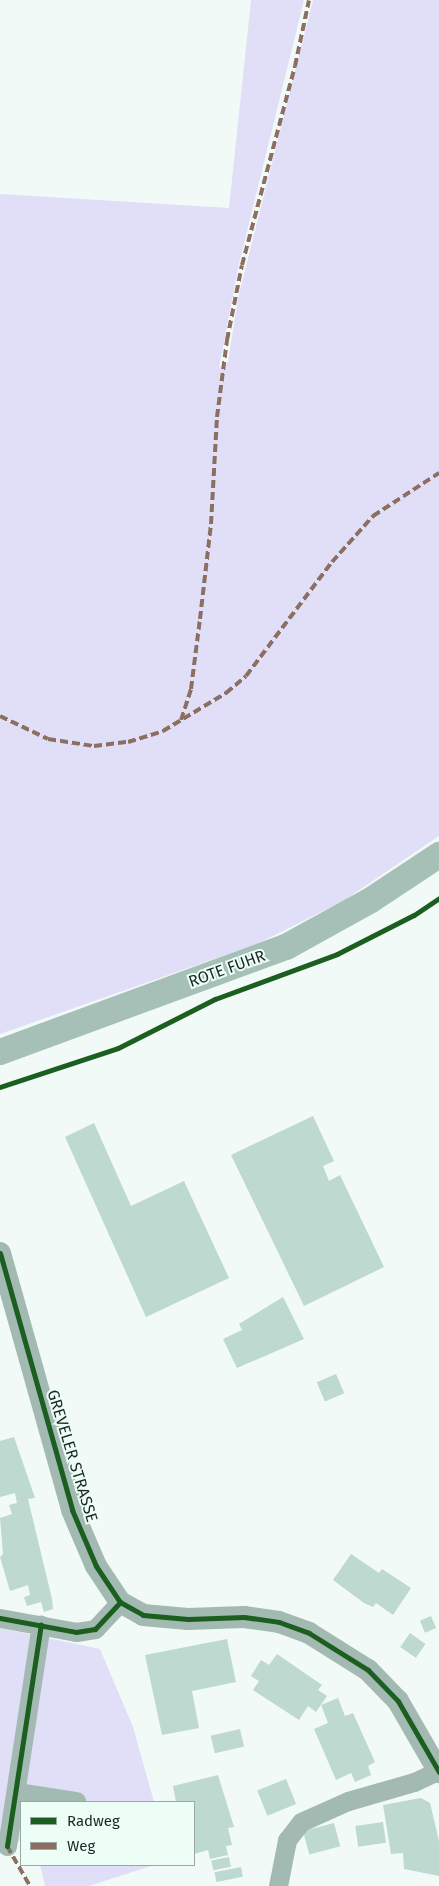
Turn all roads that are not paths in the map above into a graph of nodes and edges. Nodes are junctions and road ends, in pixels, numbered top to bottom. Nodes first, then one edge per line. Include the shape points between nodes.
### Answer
1 (439, 855) edge
2 (0, 1052) edge
3 (0, 1254) edge
4 (120, 1602) junction
5 (0, 1618) edge
6 (41, 1625) junction
7 (439, 1771) edge
8 (17, 1792) junction
9 (76, 1800) dead end
10 (7, 1846) dead end
11 (278, 1886) edge

1 - 2 main road, ROTE FUHR via 362,905 286,947
3 - 4 street, GREVELER STRASSE via 72,1510 96,1566
4 - 6 street via 95,1629 76,1632
4 - 7 street, GREVELER STRASSE via 143,1615 188,1619 244,1617 279,1622 316,1637 368,1670 398,1700
5 - 6 street
6 - 8 street
7 - 11 street via 414,1782 348,1801 301,1822 287,1840
8 - 9 street
8 - 10 street

